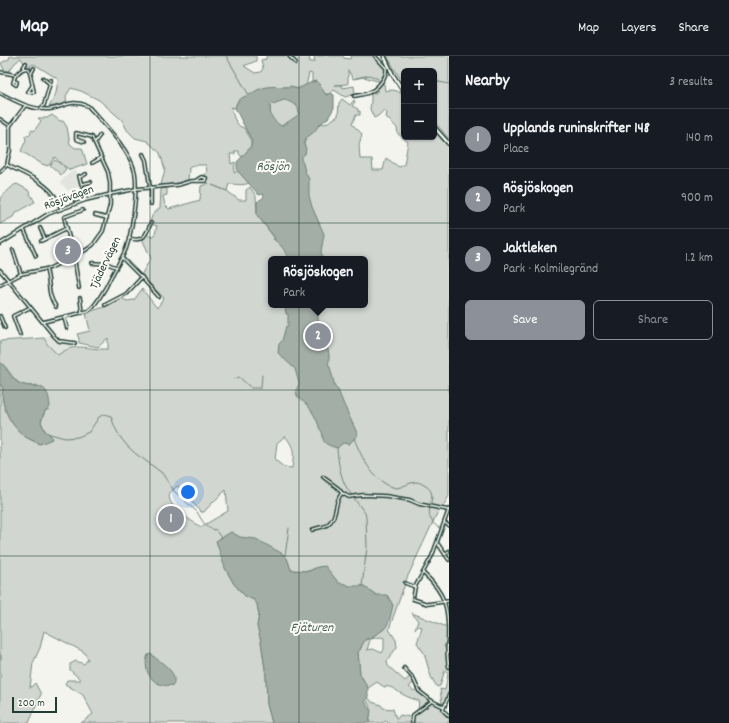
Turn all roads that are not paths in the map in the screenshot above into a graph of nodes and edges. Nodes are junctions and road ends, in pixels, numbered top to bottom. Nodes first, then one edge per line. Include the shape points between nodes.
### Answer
1 (289, 56) edge
2 (375, 56) edge
3 (384, 56) edge
4 (26, 63) dead end
5 (296, 63) dead end
6 (23, 68) junction
7 (34, 68) dead end
8 (0, 72) edge
9 (31, 74) junction
10 (16, 75) junction
11 (43, 78) dead end
12 (51, 80) dead end
13 (14, 81) dead end
14 (50, 84) junction
15 (32, 86) dead end
16 (401, 87) edge
17 (0, 93) edge
18 (354, 96) dead end
19 (25, 106) junction
20 (41, 108) junction
21 (0, 119) edge
22 (10, 126) junction
23 (437, 130) edge
24 (100, 135) dead end
25 (84, 142) dead end
26 (95, 142) junction
27 (449, 144) edge
28 (142, 154) dead end
29 (101, 158) junction
30 (92, 163) dead end
31 (7, 165) junction
32 (0, 172) edge
33 (86, 174) dead end
34 (195, 181) junction
35 (91, 182) dead end
36 (82, 184) junction
37 (151, 187) junction
38 (136, 189) junction
39 (84, 192) junction
40 (111, 194) junction
41 (74, 200) dead end
42 (86, 200) junction
43 (151, 204) dead end
44 (61, 209) junction
45 (83, 210) dead end
46 (95, 215) dead end
47 (107, 218) junction
48 (151, 223) dead end
49 (40, 228) dead end
50 (67, 228) junction
51 (24, 230) junction
52 (129, 238) junction
53 (45, 239) junction
54 (41, 241) dead end
55 (0, 244) edge
56 (13, 250) dead end
57 (36, 256) dead end
58 (74, 256) junction
59 (121, 258) junction
60 (92, 263) dead end
61 (116, 267) junction
62 (46, 269) junction
63 (0, 270) edge
64 (22, 274) junction
65 (142, 277) junction
66 (9, 280) junction
67 (0, 285) edge
68 (79, 288) dead end
69 (159, 297) dead end
70 (80, 298) dead end
71 (105, 305) dead end
72 (30, 308) junction
73 (56, 308) dead end
74 (82, 313) junction
75 (0, 316) edge
76 (64, 317) junction
77 (43, 322) junction
78 (5, 328) dead end
79 (67, 328) dead end
80 (20, 335) dead end
81 (76, 343) dead end
82 (323, 477) dead end
83 (342, 494) junction
84 (449, 509) edge
85 (449, 520) edge
86 (445, 523) junction
87 (449, 526) edge
88 (312, 530) dead end
89 (437, 543) junction
90 (449, 551) edge
91 (445, 554) junction
92 (449, 560) edge
93 (423, 573) junction
94 (405, 583) dead end
95 (415, 587) junction
96 (444, 601) junction
97 (449, 601) edge
98 (449, 667) edge
99 (404, 668) dead end
100 (449, 695) edge
101 (432, 701) junction
102 (444, 707) junction
103 (449, 716) edge
104 (412, 723) edge

1 - 5 street
2 - 18 street via 386,68 386,76 369,93
3 - 16 main road
4 - 6 street
6 - 9 street via 29,69
6 - 10 street
7 - 9 street
8 - 10 street
9 - 15 street
10 - 13 street
11 - 14 street
12 - 14 street
14 - 20 street
17 - 19 street
19 - 20 street, Tjädervägen
19 - 22 street
20 - 38 street, Tjädervägen via 51,109 80,102 88,106 127,153 135,173
21 - 22 street
22 - 31 street
23 - 27 main road
24 - 26 street
25 - 26 street via 76,140 76,133 92,137
26 - 29 street
28 - 37 street via 146,160
29 - 30 street
29 - 40 street via 108,172
31 - 32 street
31 - 44 street via 50,189
33 - 36 street via 79,177
34 - 34 street, Rösjövägen via 205,181 206,178 201,177
34 - 37 street, Rösjövägen
35 - 36 street
36 - 39 street
37 - 38 street, Rösjövägen
37 - 43 street
38 - 40 street, Rösjövägen
38 - 52 street, Tjädervägen
39 - 41 street
39 - 42 street
40 - 42 street, Rösjövägen
40 - 47 street
42 - 44 street, Rösjövägen
44 - 51 street, Rösjövägen via 48,214
45 - 50 street via 64,217
46 - 47 street
47 - 58 street via 103,231 93,245
48 - 52 street via 144,236 134,240
49 - 53 street
50 - 53 street
50 - 58 street
51 - 55 street, Rösjövägen
51 - 57 street
52 - 59 street, Tjädervägen
53 - 54 street
56 - 64 street
58 - 62 street
58 - 68 street
59 - 61 street, Tjädervägen
59 - 65 street
60 - 61 street
61 - 74 street, Tjädervägen via 92,309
62 - 64 street
62 - 73 street via 49,294
63 - 66 street
64 - 66 street
65 - 69 street
65 - 71 street via 126,294
66 - 67 street
66 - 72 street
70 - 74 street, Tjädervägen
72 - 77 street
72 - 80 street via 12,316
74 - 76 street, Tjädervägen
75 - 78 street
76 - 77 street, Tjädervägen
76 - 79 street
77 - 81 street via 59,341
82 - 83 street
83 - 84 street via 350,497 386,496
83 - 88 street via 332,520 325,526
84 - 86 street
85 - 86 street
86 - 87 street
86 - 89 street
89 - 91 street
89 - 93 street
90 - 91 street
91 - 92 street
93 - 95 street
93 - 96 street via 436,586
94 - 95 street
95 - 96 street via 413,599 428,604
96 - 97 street
96 - 98 street via 448,616
99 - 101 street via 413,678 419,691
100 - 102 street
101 - 102 street
101 - 104 street via 413,714
102 - 103 street via 443,710

